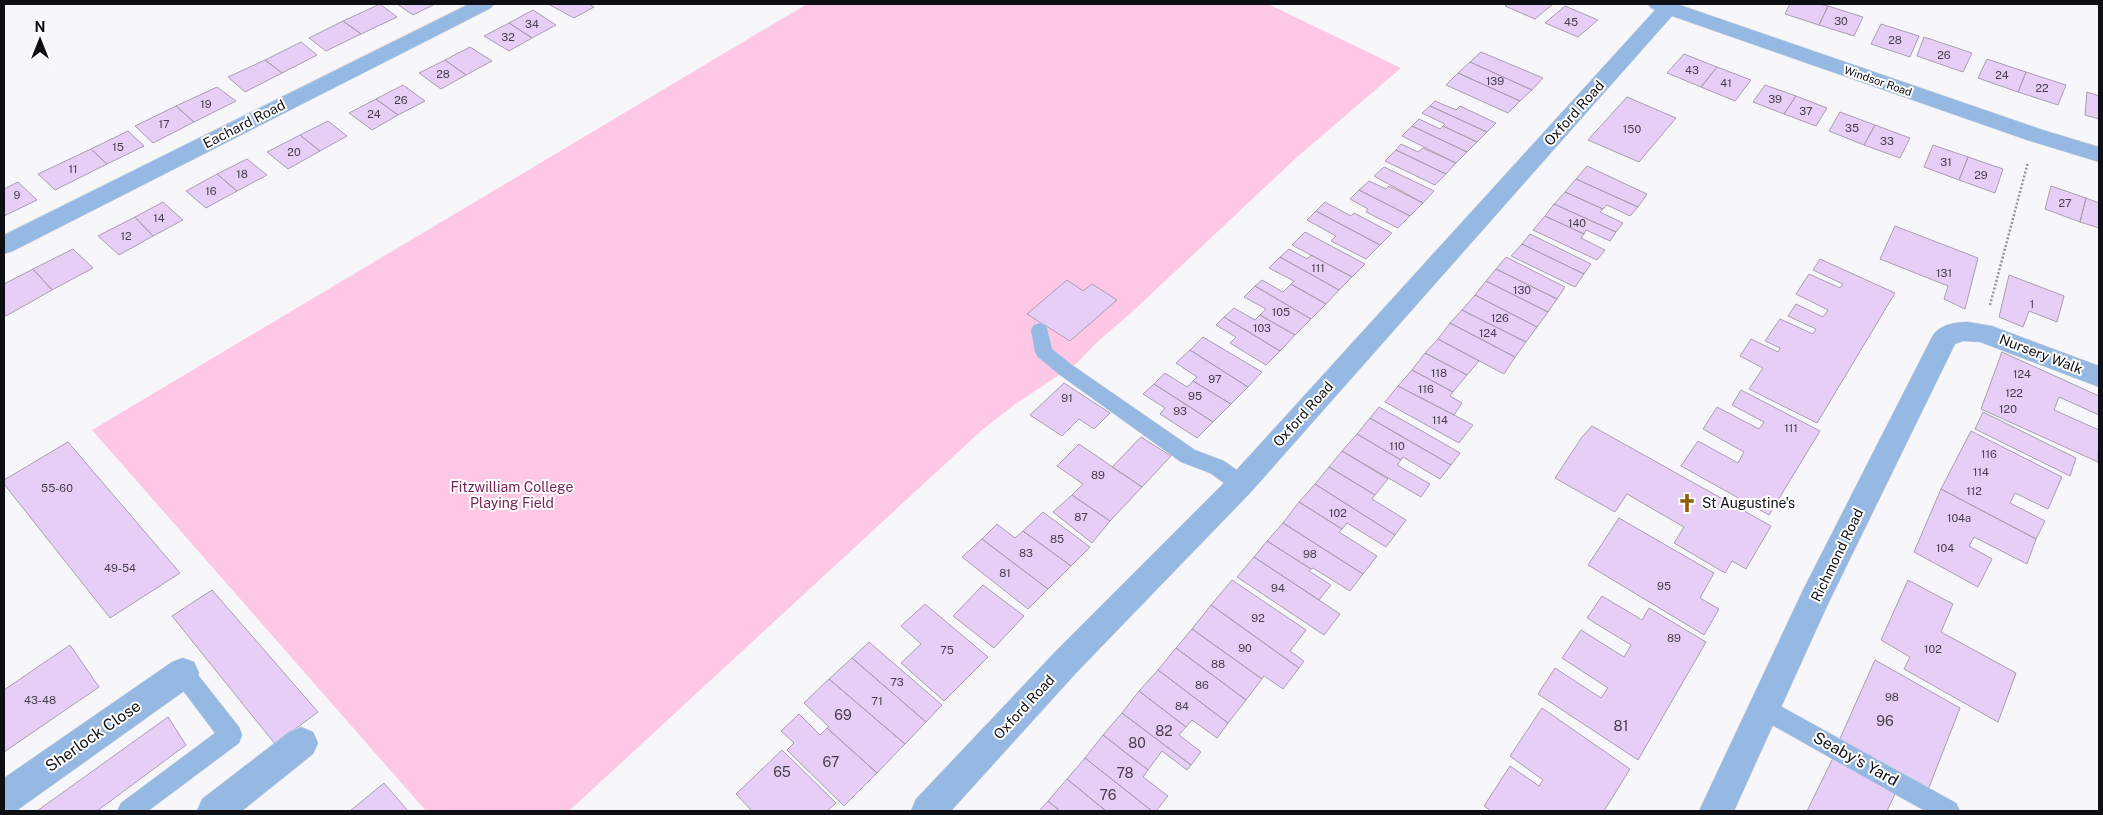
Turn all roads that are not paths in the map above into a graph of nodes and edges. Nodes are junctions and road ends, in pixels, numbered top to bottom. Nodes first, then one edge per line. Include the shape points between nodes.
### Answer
1 (484, 4) edge
2 (1663, 6) edge
3 (2099, 155) edge
4 (4, 245) edge
5 (1040, 330) dead end
6 (1983, 333) joint
7 (2099, 376) edge
8 (1242, 484) junction
9 (183, 673) joint
10 (1764, 708) junction
11 (301, 744) dead end
12 (4, 799) edge
13 (129, 811) edge
14 (214, 811) edge
15 (928, 811) edge
16 (1716, 811) edge
17 (1948, 811) edge

1 - 4 street, Eachard Road
2 - 3 street, Windsor Road
2 - 8 street, Oxford Road
5 - 8 lane via 1044,352 1066,370 1188,456 1217,467
6 - 7 street, Nursery Walk
6 - 10 street, Richmond Road via 1952,333 1945,337
8 - 15 street, Oxford Road via 1066,662
9 - 12 street, Sherlock Close
9 - 13 lane via 231,735
10 - 16 street, Richmond Road
10 - 17 lane, Seaby's Yard
11 - 14 street

